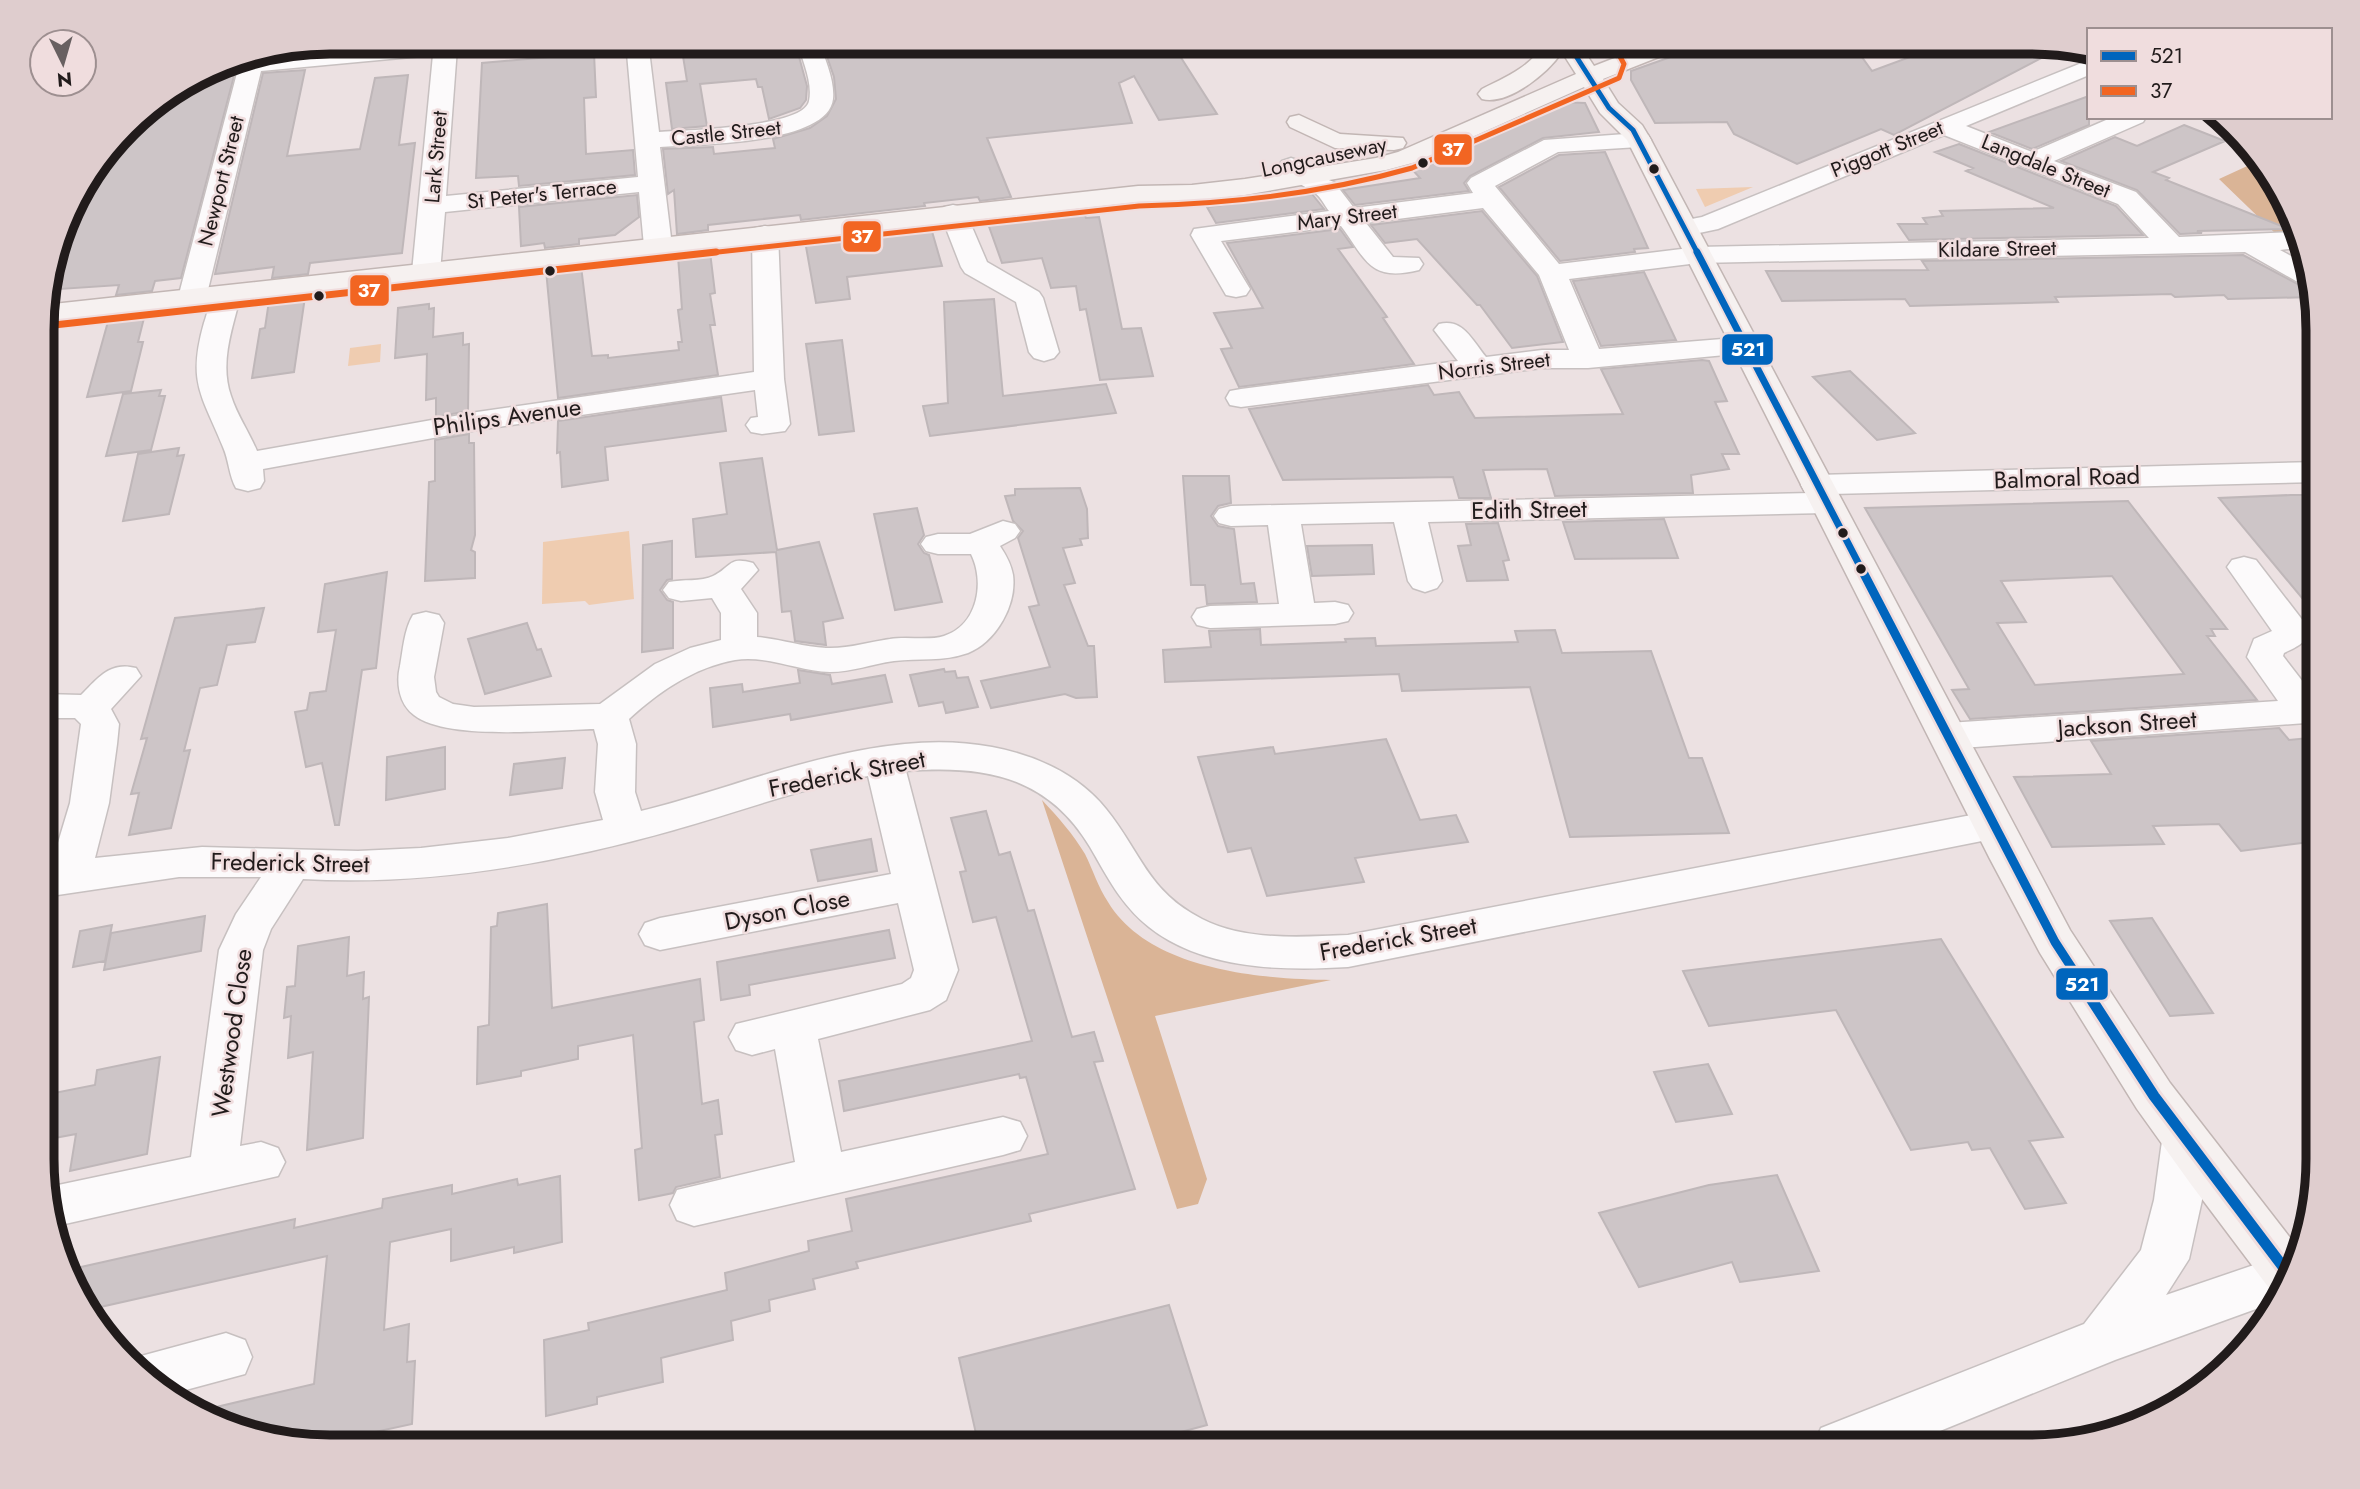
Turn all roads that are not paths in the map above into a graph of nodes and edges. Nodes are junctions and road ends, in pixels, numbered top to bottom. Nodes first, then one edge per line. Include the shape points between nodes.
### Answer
1 (333, 54) edge
2 (448, 54) edge
3 (638, 54) edge
4 (811, 54) edge
5 (1550, 54) edge
6 (1575, 54) edge
7 (1606, 55) edge
8 (289, 58) edge
9 (251, 66) edge
10 (2087, 68) edge
11 (1588, 75) junction
12 (1563, 87) junction
13 (1626, 92) junction
14 (1469, 111) junction
15 (2131, 119) edge
16 (1299, 122) dead end
17 (1943, 126) junction
18 (1636, 135) junction
19 (647, 141) junction
20 (1394, 143) junction
21 (2032, 161) junction
22 (1313, 174) junction
23 (652, 183) junction
24 (1490, 199) junction
25 (432, 205) junction
26 (953, 214) junction
27 (1348, 216) junction
28 (765, 234) junction
29 (2290, 240) edge
30 (1692, 242) junction
31 (2250, 244) junction
32 (658, 246) junction
33 (2172, 246) junction
34 (1409, 264) dead end
35 (2299, 271) edge
36 (426, 272) junction
37 (1552, 273) junction
38 (1236, 289) dead end
39 (227, 294) junction
40 (191, 298) junction
41 (55, 313) edge
42 (1449, 330) dead end
43 (1747, 346) junction
44 (1044, 352) dead end
45 (1588, 359) junction
46 (1478, 367) junction
47 (769, 380) junction
48 (1241, 398) dead end
49 (762, 425) dead end
50 (2306, 472) edge
51 (1822, 494) junction
52 (1409, 513) junction
53 (1283, 515) junction
54 (1231, 516) dead end
55 (938, 544) dead end
56 (2244, 567) dead end
57 (1425, 581) dead end
58 (681, 590) dead end
59 (1335, 613) dead end
60 (1298, 614) junction
61 (433, 617) dead end
62 (1210, 617) dead end
63 (739, 648) junction
64 (123, 676) dead end
65 (54, 706) edge
66 (89, 708) junction
67 (609, 716) junction
68 (1948, 736) junction
69 (884, 762) junction
70 (1992, 825) junction
71 (626, 829) junction
72 (291, 864) junction
73 (56, 881) edge
74 (915, 885) junction
75 (660, 934) dead end
76 (1003, 1136) dead end
77 (2186, 1141) junction
78 (261, 1162) dead end
79 (213, 1172) junction
80 (822, 1177) junction
81 (59, 1205) edge
82 (694, 1205) dead end
83 (2283, 1268) edge
84 (2277, 1280) edge
85 (2102, 1341) junction
86 (226, 1357) dead end
87 (157, 1374) edge
88 (1870, 1435) edge

1 - 8 street
2 - 25 street, Lark Street
3 - 19 street
4 - 19 street, Castle Street via 823,103 813,117 789,126
5 - 14 main road via 1535,70
6 - 11 main road
7 - 11 main road
7 - 13 main road
9 - 40 street, Newport Street
10 - 17 street, Piggott Street
11 - 12 main road, Longcauseway
11 - 13 main road
11 - 14 main road, Longcauseway
11 - 18 main road via 1613,113
12 - 14 main road
12 - 22 main road, Longcauseway via 1407,157
13 - 18 main road via 1637,113
14 - 20 main road, Longcauseway
15 - 21 street via 2098,140
16 - 20 main road via 1335,141
17 - 21 street, Langdale Street
17 - 30 street, Piggott Street via 1709,223
18 - 24 street via 1553,145 1482,181 1480,186
18 - 30 main road
19 - 23 street
20 - 22 main road, Longcauseway
21 - 33 street, Langdale Street via 2127,198
22 - 26 main road, Longcauseway via 1192,193 1138,194
22 - 27 street
23 - 25 street, St Peter's Terrace
23 - 32 street
24 - 27 street, Mary Street
24 - 37 street
25 - 36 street, Lark Street
26 - 28 main road, Longcauseway
26 - 44 street via 975,267 1029,298
27 - 34 street via 1386,266
27 - 38 street, Mary Street via 1204,235
28 - 32 main road, Longcauseway
28 - 47 street
29 - 31 street, Kildare Street
30 - 33 street, Kildare Street
30 - 37 street
30 - 43 main road
31 - 33 street, Kildare Street
31 - 35 street
32 - 36 main road, Longcauseway
36 - 39 main road, Longcauseway
37 - 45 street
39 - 40 main road, Longcauseway
39 - 47 street, Philips Avenue via 211,375 247,471 477,421
40 - 41 main road, Longcauseway
42 - 46 street
43 - 45 street, Norris Street
43 - 51 main road
45 - 46 street, Norris Street
46 - 48 street, Norris Street
47 - 49 street via 774,424
50 - 51 street, Balmoral Road
51 - 52 street, Edith Street
51 - 68 main road
52 - 53 street, Edith Street
52 - 57 street
53 - 54 street, Edith Street
53 - 60 street
55 - 63 street via 993,537 994,600 984,625 954,645 828,660
56 - 68 street, Jackson Street via 2289,626 2290,636 2267,647 2265,657 2306,711
58 - 63 street via 732,578 739,612
59 - 60 street
60 - 62 street
61 - 67 street via 416,677 417,692 426,706 445,715 474,719
63 - 67 street via 658,677
64 - 66 street
65 - 66 street
66 - 73 street via 100,724 94,789 78,851
67 - 71 street via 617,744 615,792
68 - 70 main road
69 - 70 street, Frederick Street via 941,755 978,757 1043,777 1086,811 1127,879 1147,902 1202,935 1270,952 1348,951
69 - 71 street, Frederick Street via 783,784
69 - 74 street
70 - 77 main road via 2080,982
71 - 72 street, Frederick Street via 469,858 357,866
72 - 73 street, Frederick Street via 223,860 161,864
72 - 79 street, Westwood Close via 251,925 241,950
74 - 75 street, Dyson Close
74 - 80 street via 936,970 930,988 914,998 772,1032
76 - 80 street
77 - 83 main road
77 - 85 street via 2164,1259
78 - 79 street
79 - 81 street
80 - 82 street
84 - 85 street
85 - 88 street
86 - 87 street

